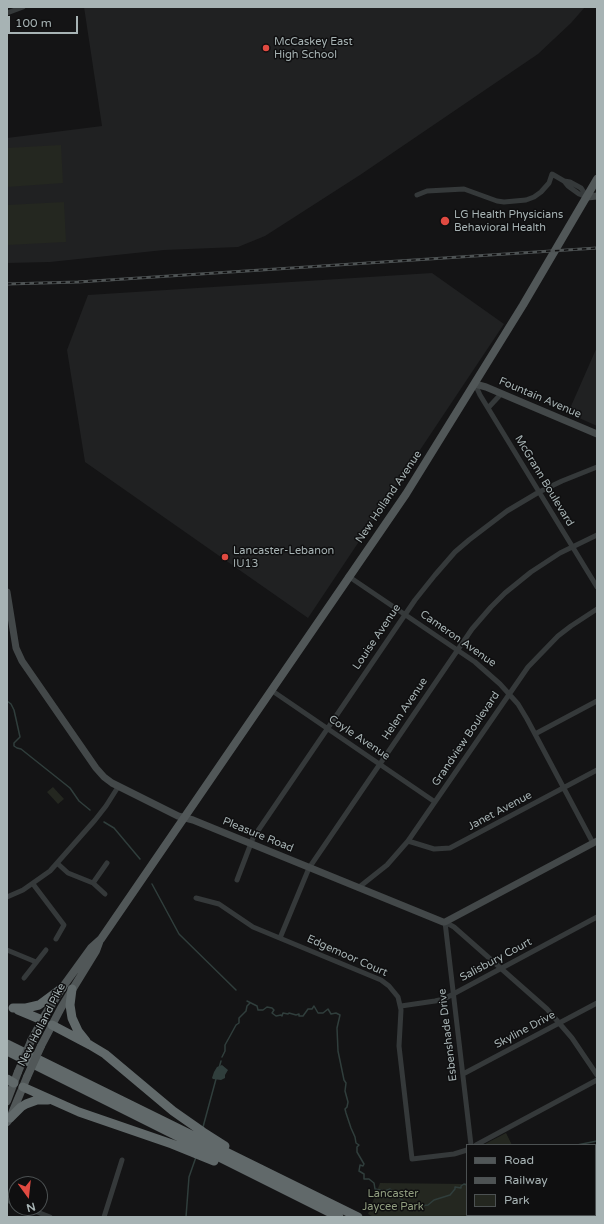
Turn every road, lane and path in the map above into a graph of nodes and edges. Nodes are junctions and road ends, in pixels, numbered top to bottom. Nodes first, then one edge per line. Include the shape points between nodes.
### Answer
1 (23, 7) edge
2 (7, 14) edge
3 (597, 179) edge
4 (417, 194) dead end
5 (597, 196) edge
6 (587, 197) junction
7 (475, 384) junction
8 (502, 394) junction
9 (488, 408) junction
10 (597, 434) edge
11 (597, 467) edge
12 (539, 492) junction
13 (597, 535) edge
14 (572, 547) junction
15 (348, 576) junction
16 (597, 587) edge
17 (7, 592) edge
18 (597, 609) edge
19 (405, 614) junction
20 (457, 650) junction
21 (271, 690) junction
22 (509, 693) junction
23 (597, 701) edge
24 (327, 728) junction
25 (535, 734) junction
26 (379, 764) junction
27 (597, 770) edge
28 (118, 787) junction
29 (564, 788) junction
30 (435, 802) junction
31 (184, 818) junction
32 (408, 841) junction
33 (595, 842) edge
34 (250, 844) junction
35 (57, 863) junction
36 (107, 863) dead end
37 (309, 868) junction
38 (237, 880) dead end
39 (93, 883) junction
40 (33, 884) junction
41 (358, 888) junction
42 (105, 894) dead end
43 (7, 897) edge
44 (196, 898) dead end
45 (597, 917) edge
46 (445, 922) junction
47 (280, 938) junction
48 (56, 939) dead end
49 (101, 939) junction
50 (7, 950) edge
51 (46, 950) dead end
52 (36, 962) junction
53 (501, 968) junction
54 (24, 978) dead end
55 (62, 988) junction
56 (72, 989) junction
57 (453, 994) junction
58 (597, 1003) edge
59 (400, 1006) junction
60 (10, 1007) edge
61 (42, 1020) junction
62 (559, 1023) junction
63 (52, 1025) junction
64 (7, 1044) edge
65 (90, 1045) junction
66 (7, 1051) edge
67 (463, 1074) junction
68 (597, 1075) edge
69 (597, 1080) edge
70 (10, 1081) edge
71 (23, 1087) junction
72 (51, 1100) junction
73 (7, 1101) edge
74 (9, 1120) edge
75 (199, 1143) junction
76 (471, 1144) edge
77 (478, 1144) edge
78 (466, 1150) edge
79 (122, 1160) dead end
80 (335, 1215) edge
81 (104, 1217) edge
82 (358, 1217) edge

1 - 2 street
3 - 6 main road, New Holland Avenue
4 - 6 street via 464,189 497,201 521,201 541,192 549,184 552,174 581,188
5 - 6 street
6 - 7 main road, New Holland Avenue
7 - 8 street, Fountain Avenue
7 - 9 street, McGrann Boulevard
7 - 15 main road, New Holland Avenue via 410,488
8 - 9 street
8 - 10 street, Fountain Avenue
9 - 12 street, McGrann Boulevard
11 - 12 street, Louise Avenue
12 - 14 street, McGrann Boulevard
12 - 19 street, Louise Avenue via 493,521 455,552
13 - 14 street, Helen Avenue
14 - 16 street, McGrann Boulevard
14 - 20 street, Helen Avenue via 547,561 505,593 480,619
15 - 19 street, Cameron Avenue
15 - 21 main road, New Holland Avenue
17 - 28 street, Pleasure Road via 16,648 22,661 96,768
18 - 22 street, Grandview Boulevard via 545,648
19 - 20 street, Cameron Avenue
19 - 24 street, Louise Avenue
20 - 22 street, Cameron Avenue via 487,671
20 - 26 street, Helen Avenue
21 - 24 street, Coyle Avenue
21 - 31 main road, New Holland Avenue
22 - 25 street, Cameron Avenue
22 - 30 street, Grandview Boulevard
23 - 25 street
24 - 26 street, Coyle Avenue
24 - 34 street, Louise Avenue
25 - 29 street, Cameron Avenue
26 - 30 street, Coyle Avenue
26 - 37 street, Helen Avenue
27 - 29 street, Janet Avenue
28 - 31 street, Pleasure Road
28 - 35 street via 95,820
29 - 32 street, Janet Avenue via 450,848 434,849
29 - 33 street, Cameron Avenue
30 - 32 street, Grandview Boulevard
31 - 34 street, Pleasure Road
31 - 49 main road, New Holland Pike
32 - 41 street, Grandview Boulevard via 387,865
33 - 46 street
34 - 37 street, Pleasure Road
34 - 38 street, Louise Avenue
35 - 39 street via 73,876
35 - 40 street
36 - 39 street
37 - 41 street, Pleasure Road
37 - 47 street, Helen Avenue
39 - 42 street
40 - 43 street
40 - 48 street via 64,925
41 - 46 street, Pleasure Road
44 - 47 street, Edgemoor Court via 219,904 249,925
45 - 53 street, Salisbury Court
46 - 53 street
46 - 57 street, Esbenshade Drive
47 - 59 street, Edgemoor Court via 380,980 393,989
49 - 55 main road, New Holland Pike via 91,948
49 - 56 main road, New Holland Pike
50 - 52 street
51 - 52 street
52 - 54 street
53 - 57 street, Salisbury Court
53 - 62 street
55 - 60 highway via 39,1004 26,1008
55 - 61 main road, New Holland Pike
56 - 63 main road, New Holland Pike
56 - 65 highway via 70,1010 73,1023
57 - 59 street, Salisbury Court via 438,1001
57 - 67 street, Esbenshade Drive
58 - 62 street, Skyline Drive
59 - 78 street, Edgemoor Court via 399,1046 412,1159
60 - 61 highway
61 - 63 main road
61 - 70 main road, New Holland Pike, bridge via 18,1072
62 - 67 street, Skyline Drive
62 - 68 street via 583,1052
63 - 65 highway
63 - 71 main road, New Holland Pike, bridge
64 - 75 highway
65 - 75 highway via 111,1059 162,1102
66 - 75 highway
67 - 76 street, Esbenshade Drive
69 - 77 street
70 - 71 main road
70 - 73 main road, New Holland Pike
71 - 72 highway
71 - 74 main road, New Holland Pike
72 - 74 highway via 37,1100 26,1104
72 - 75 highway via 79,1112
75 - 80 highway
75 - 82 highway via 263,1170
79 - 81 street

